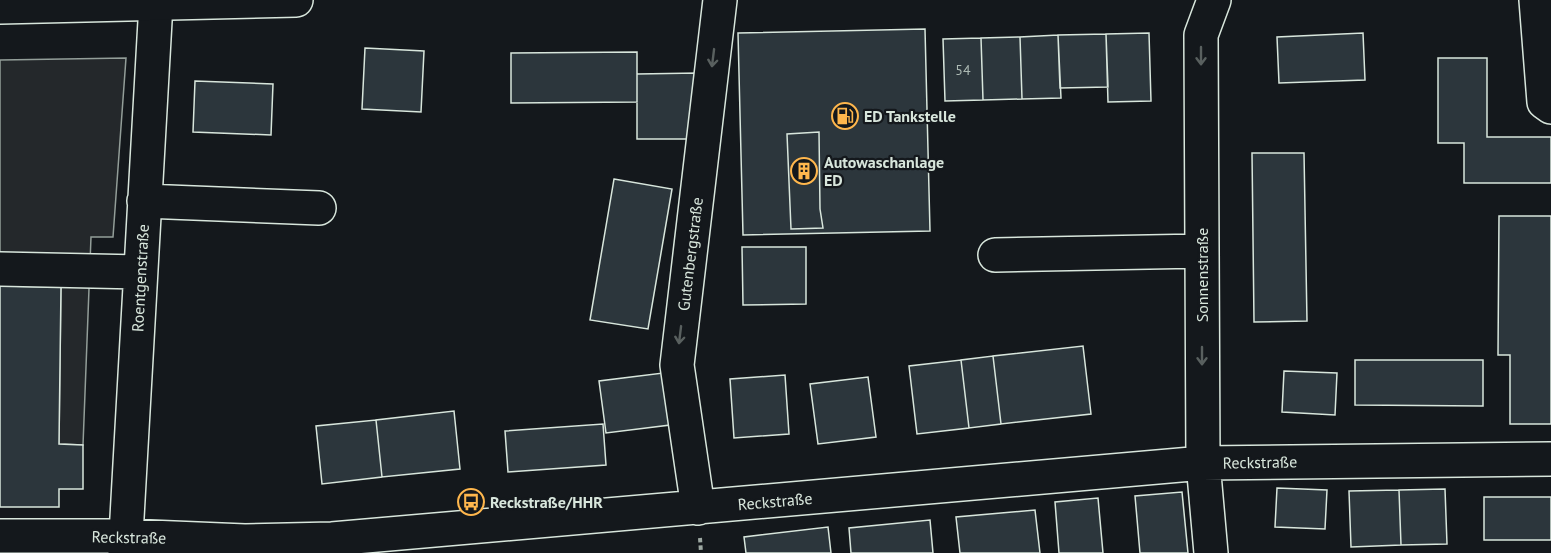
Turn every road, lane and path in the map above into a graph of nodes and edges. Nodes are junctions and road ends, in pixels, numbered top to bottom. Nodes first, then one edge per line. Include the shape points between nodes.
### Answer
1 (296, 0) edge
2 (720, 0) edge
3 (1214, 0) edge
4 (1536, 0) edge
5 (190, 1) edge
6 (156, 3) junction
7 (0, 7) edge
8 (1551, 107) edge
9 (144, 201) junction
10 (319, 208) dead end
11 (1202, 251) junction
12 (995, 255) dead end
13 (0, 269) edge
14 (140, 272) junction
15 (1551, 459) edge
16 (1203, 463) junction
17 (698, 507) junction
18 (0, 536) edge
19 (126, 545) edge
20 (1211, 553) edge

1 - 5 street
2 -> 17 street, Gutenbergstraße via 677,365
3 -> 11 street, Sonnenstraße via 1201,35
4 - 8 street via 1544,102
5 - 6 street
6 - 7 street
6 - 9 street, Roentgenstraße
9 - 10 street
9 - 14 street, Roentgenstraße
11 - 12 street
11 -> 16 street, Sonnenstraße
13 - 14 street
14 - 19 street, Roentgenstraße
15 - 16 street, Reckstraße
16 - 17 street, Reckstraße
16 - 20 street, Sonnenstraße
17 - 19 street, Reckstraße via 332,539
18 - 19 street, Reckstraße

